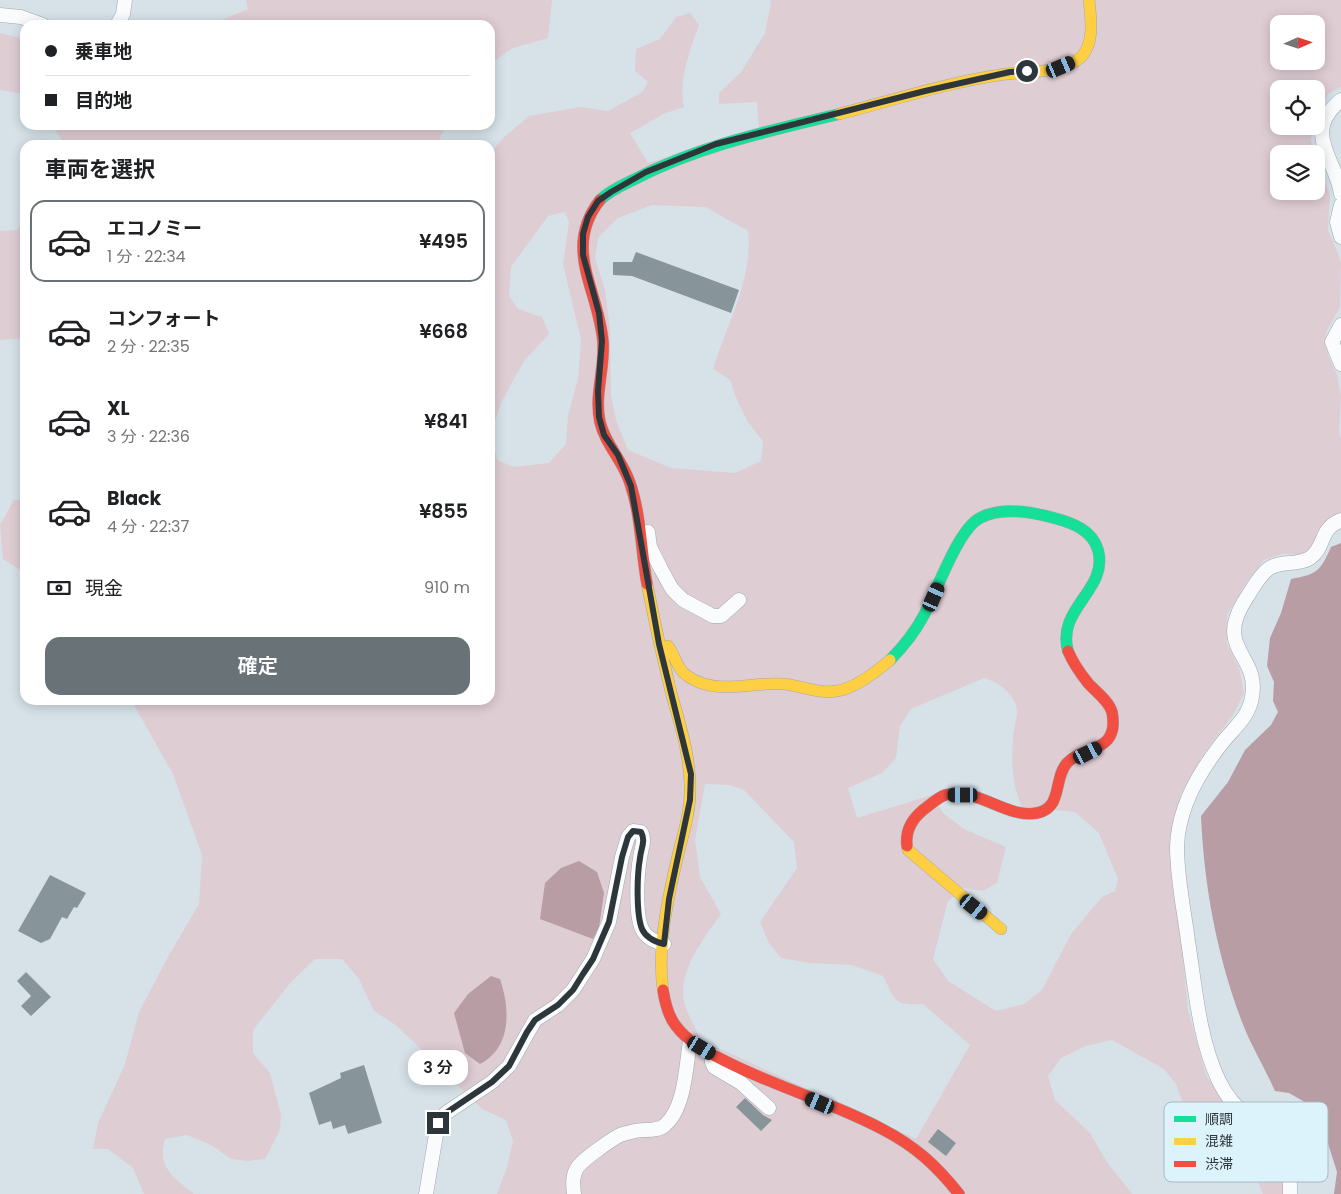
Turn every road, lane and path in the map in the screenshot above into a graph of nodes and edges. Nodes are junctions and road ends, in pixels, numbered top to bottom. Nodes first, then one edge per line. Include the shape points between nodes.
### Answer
1 (125, 0) edge
2 (1089, 0) edge
3 (0, 15) edge
4 (31, 20) edge
5 (120, 20) edge
6 (1341, 100) edge
7 (1341, 194) edge
8 (1341, 205) edge
9 (1341, 237) edge
10 (1341, 325) edge
11 (1341, 364) edge
12 (632, 494) junction
13 (1341, 520) edge
14 (739, 600) dead end
15 (659, 644) junction
16 (1001, 929) dead end
17 (664, 944) junction
18 (690, 1041) junction
19 (713, 1055) junction
20 (1233, 1102) edge
21 (769, 1108) dead end
22 (426, 1194) edge
23 (574, 1194) edge
24 (959, 1194) edge

1 - 5 street
2 - 12 street via 1090,33 1085,53 1078,60 1061,67 1010,72 716,144 646,172 598,201 583,234 583,255 599,313 602,341 599,417
3 - 4 street
6 - 7 street via 1325,120 1321,140 1339,181
8 - 9 street via 1337,222
10 - 11 street via 1332,342
12 - 14 street via 642,504 650,547 672,589 683,600 713,616 721,616
12 - 15 street
13 - 20 street via 1329,527 1319,549 1311,557 1302,562 1269,568 1243,603 1234,623 1233,637 1251,671 1249,710 1222,742 1186,801 1179,828 1180,881 1199,1014 1218,1080
15 - 16 street via 668,645 679,668 692,681 704,685 779,684 820,693 839,691 874,675 906,646 926,615 965,531 980,517 995,512 1057,518 1084,530 1095,540 1099,557 1098,577 1074,607 1067,624 1066,642 1070,660 1110,708 1110,736 1103,746 1074,757 1066,764 1060,774 1057,793 1050,807 1042,812 1014,810 978,797 946,795 933,802 911,823 905,836 908,850
15 - 17 street via 691,774 690,800 669,899
17 - 18 street via 662,978 666,1009 674,1024
17 - 22 street via 654,942 643,931 639,918 638,886 644,837 641,832 633,831 622,857 609,922 593,959 573,990 535,1020 509,1066 492,1082 446,1113 438,1123
18 - 19 street
18 - 23 street via 684,1085 676,1110 665,1126 621,1135 604,1146 577,1167 573,1180
19 - 21 street via 714,1067 741,1083
19 - 24 street via 737,1069 870,1123 935,1162

